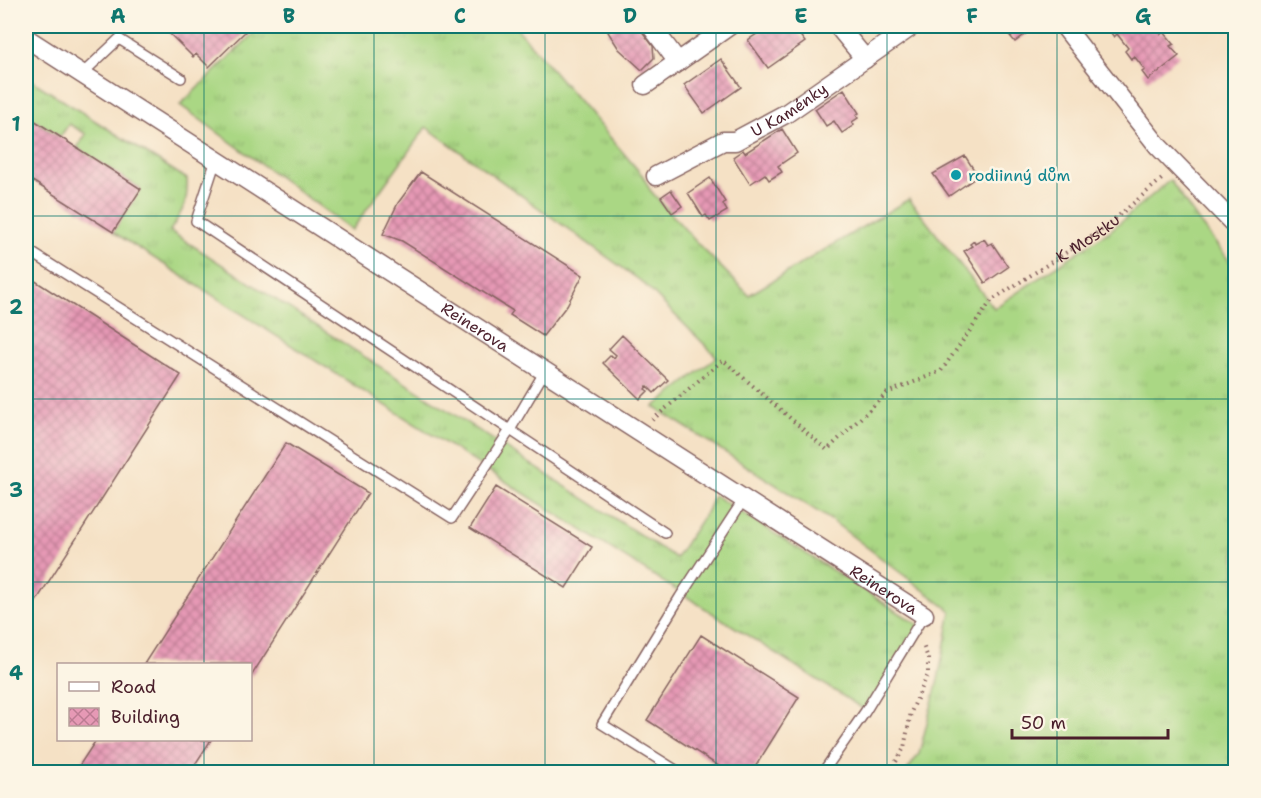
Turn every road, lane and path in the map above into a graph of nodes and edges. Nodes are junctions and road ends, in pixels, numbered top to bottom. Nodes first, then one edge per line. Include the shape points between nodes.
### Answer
1 (651, 26) edge
2 (729, 26) edge
3 (838, 26) edge
4 (912, 26) edge
5 (1064, 26) edge
6 (26, 38) edge
7 (865, 59) junction
8 (678, 62) junction
9 (82, 74) junction
10 (181, 78) dead end
11 (645, 85) dead end
12 (216, 160) junction
13 (1177, 166) junction
14 (656, 176) dead end
15 (1236, 226) edge
16 (26, 249) edge
17 (545, 371) junction
18 (510, 430) junction
19 (638, 431) junction
20 (744, 499) junction
21 (665, 533) dead end
22 (920, 621) junction
23 (679, 772) edge
24 (823, 772) edge
25 (890, 772) edge

1 - 8 street
2 - 8 street
3 - 7 street
4 - 7 street, U Kaménky
5 - 13 street
6 - 9 street, Reinerova
7 - 14 street, U Kaménky via 777,118
8 - 11 street
9 - 10 lane via 119,39
9 - 12 street, Reinerova
12 - 17 street, Reinerova
12 - 18 lane via 196,221
13 - 15 street
13 - 19 path, K Mostku via 1104,229 992,300 940,371 887,393 827,450 723,360
16 - 18 lane via 452,518
17 - 18 lane
17 - 19 street, Reinerova
18 - 21 lane
19 - 20 street, Reinerova
20 - 22 street, Reinerova
20 - 23 lane via 602,724
22 - 24 lane
22 - 25 path via 928,674 910,712 904,748

